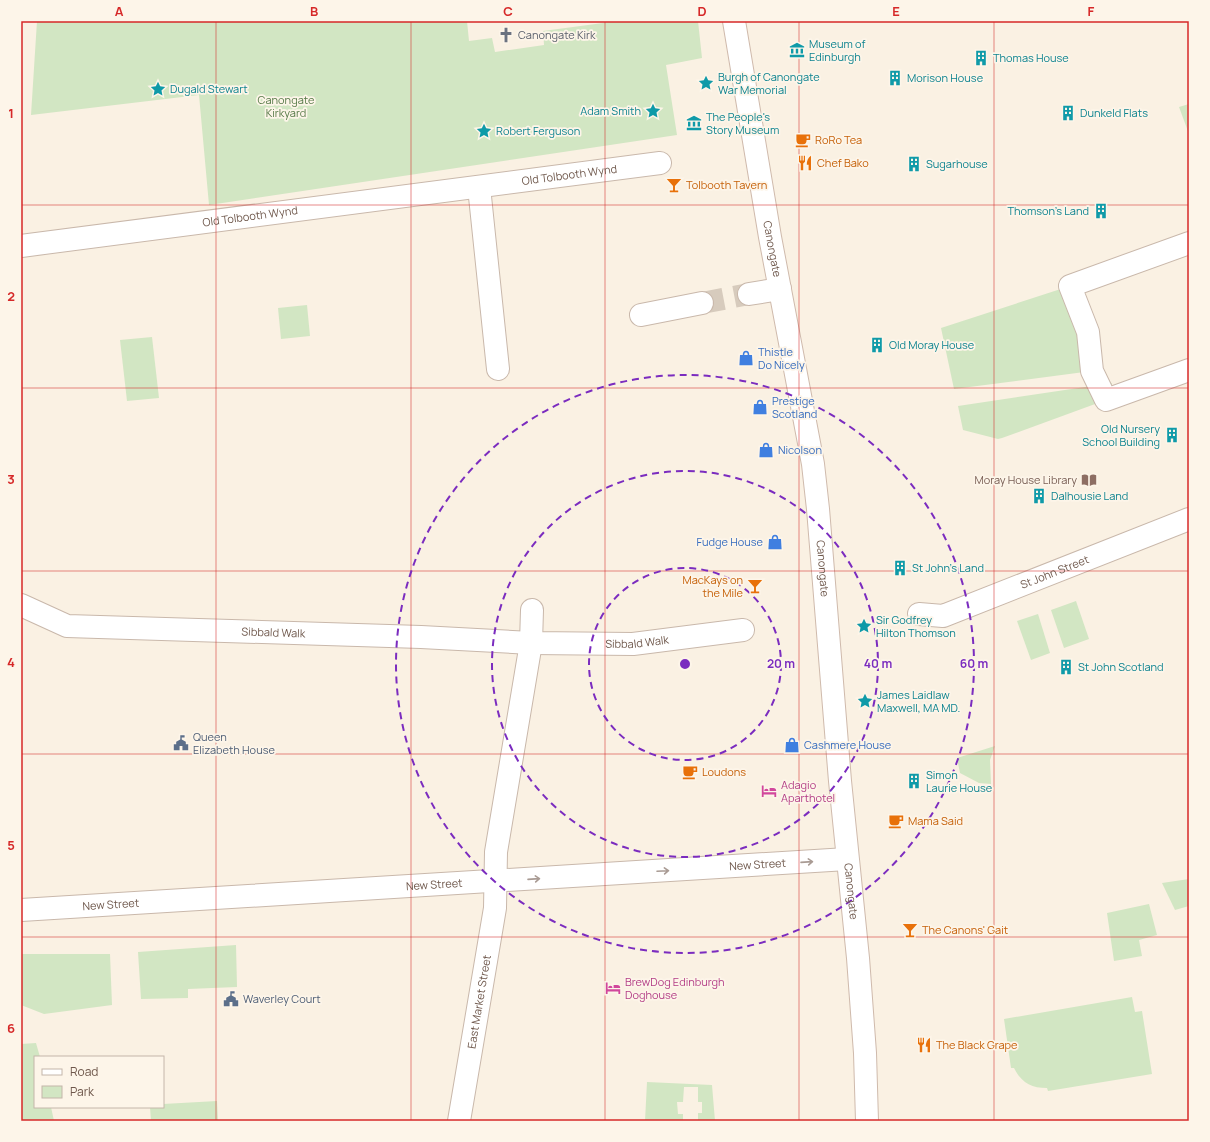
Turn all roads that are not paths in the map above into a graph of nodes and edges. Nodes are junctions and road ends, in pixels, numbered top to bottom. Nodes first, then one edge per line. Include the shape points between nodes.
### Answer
1 (734, 21) edge
2 (660, 163) dead end
3 (479, 187) junction
4 (1189, 243) edge
5 (21, 246) edge
6 (780, 289) junction
7 (749, 294) tunnel mouth
8 (702, 303) tunnel mouth
9 (641, 315) dead end
10 (498, 369) dead end
11 (1189, 370) edge
12 (1189, 519) edge
13 (21, 605) edge
14 (532, 610) dead end
15 (919, 614) dead end
16 (743, 630) dead end
17 (531, 643) junction
18 (847, 859) junction
19 (495, 881) junction
20 (21, 910) edge
21 (459, 1121) edge
22 (868, 1121) edge

1 - 6 street, Canongate
2 - 3 street, Old Tolbooth Wynd
3 - 5 street, Old Tolbooth Wynd
3 - 10 street
4 - 11 street via 1070,286 1088,332 1092,371 1106,400
6 - 7 street
6 - 18 street, Canongate via 813,464
8 - 9 street
12 - 15 street, St John Street via 943,616
13 - 17 street, Sibbald Walk via 67,626
14 - 17 street
16 - 17 street, Sibbald Walk via 633,644
17 - 19 street via 496,852
19 -> 18 street, New Street
18 - 22 street, Canongate via 863,1026
19 - 20 street, New Street
19 - 21 street, East Market Street via 495,908

